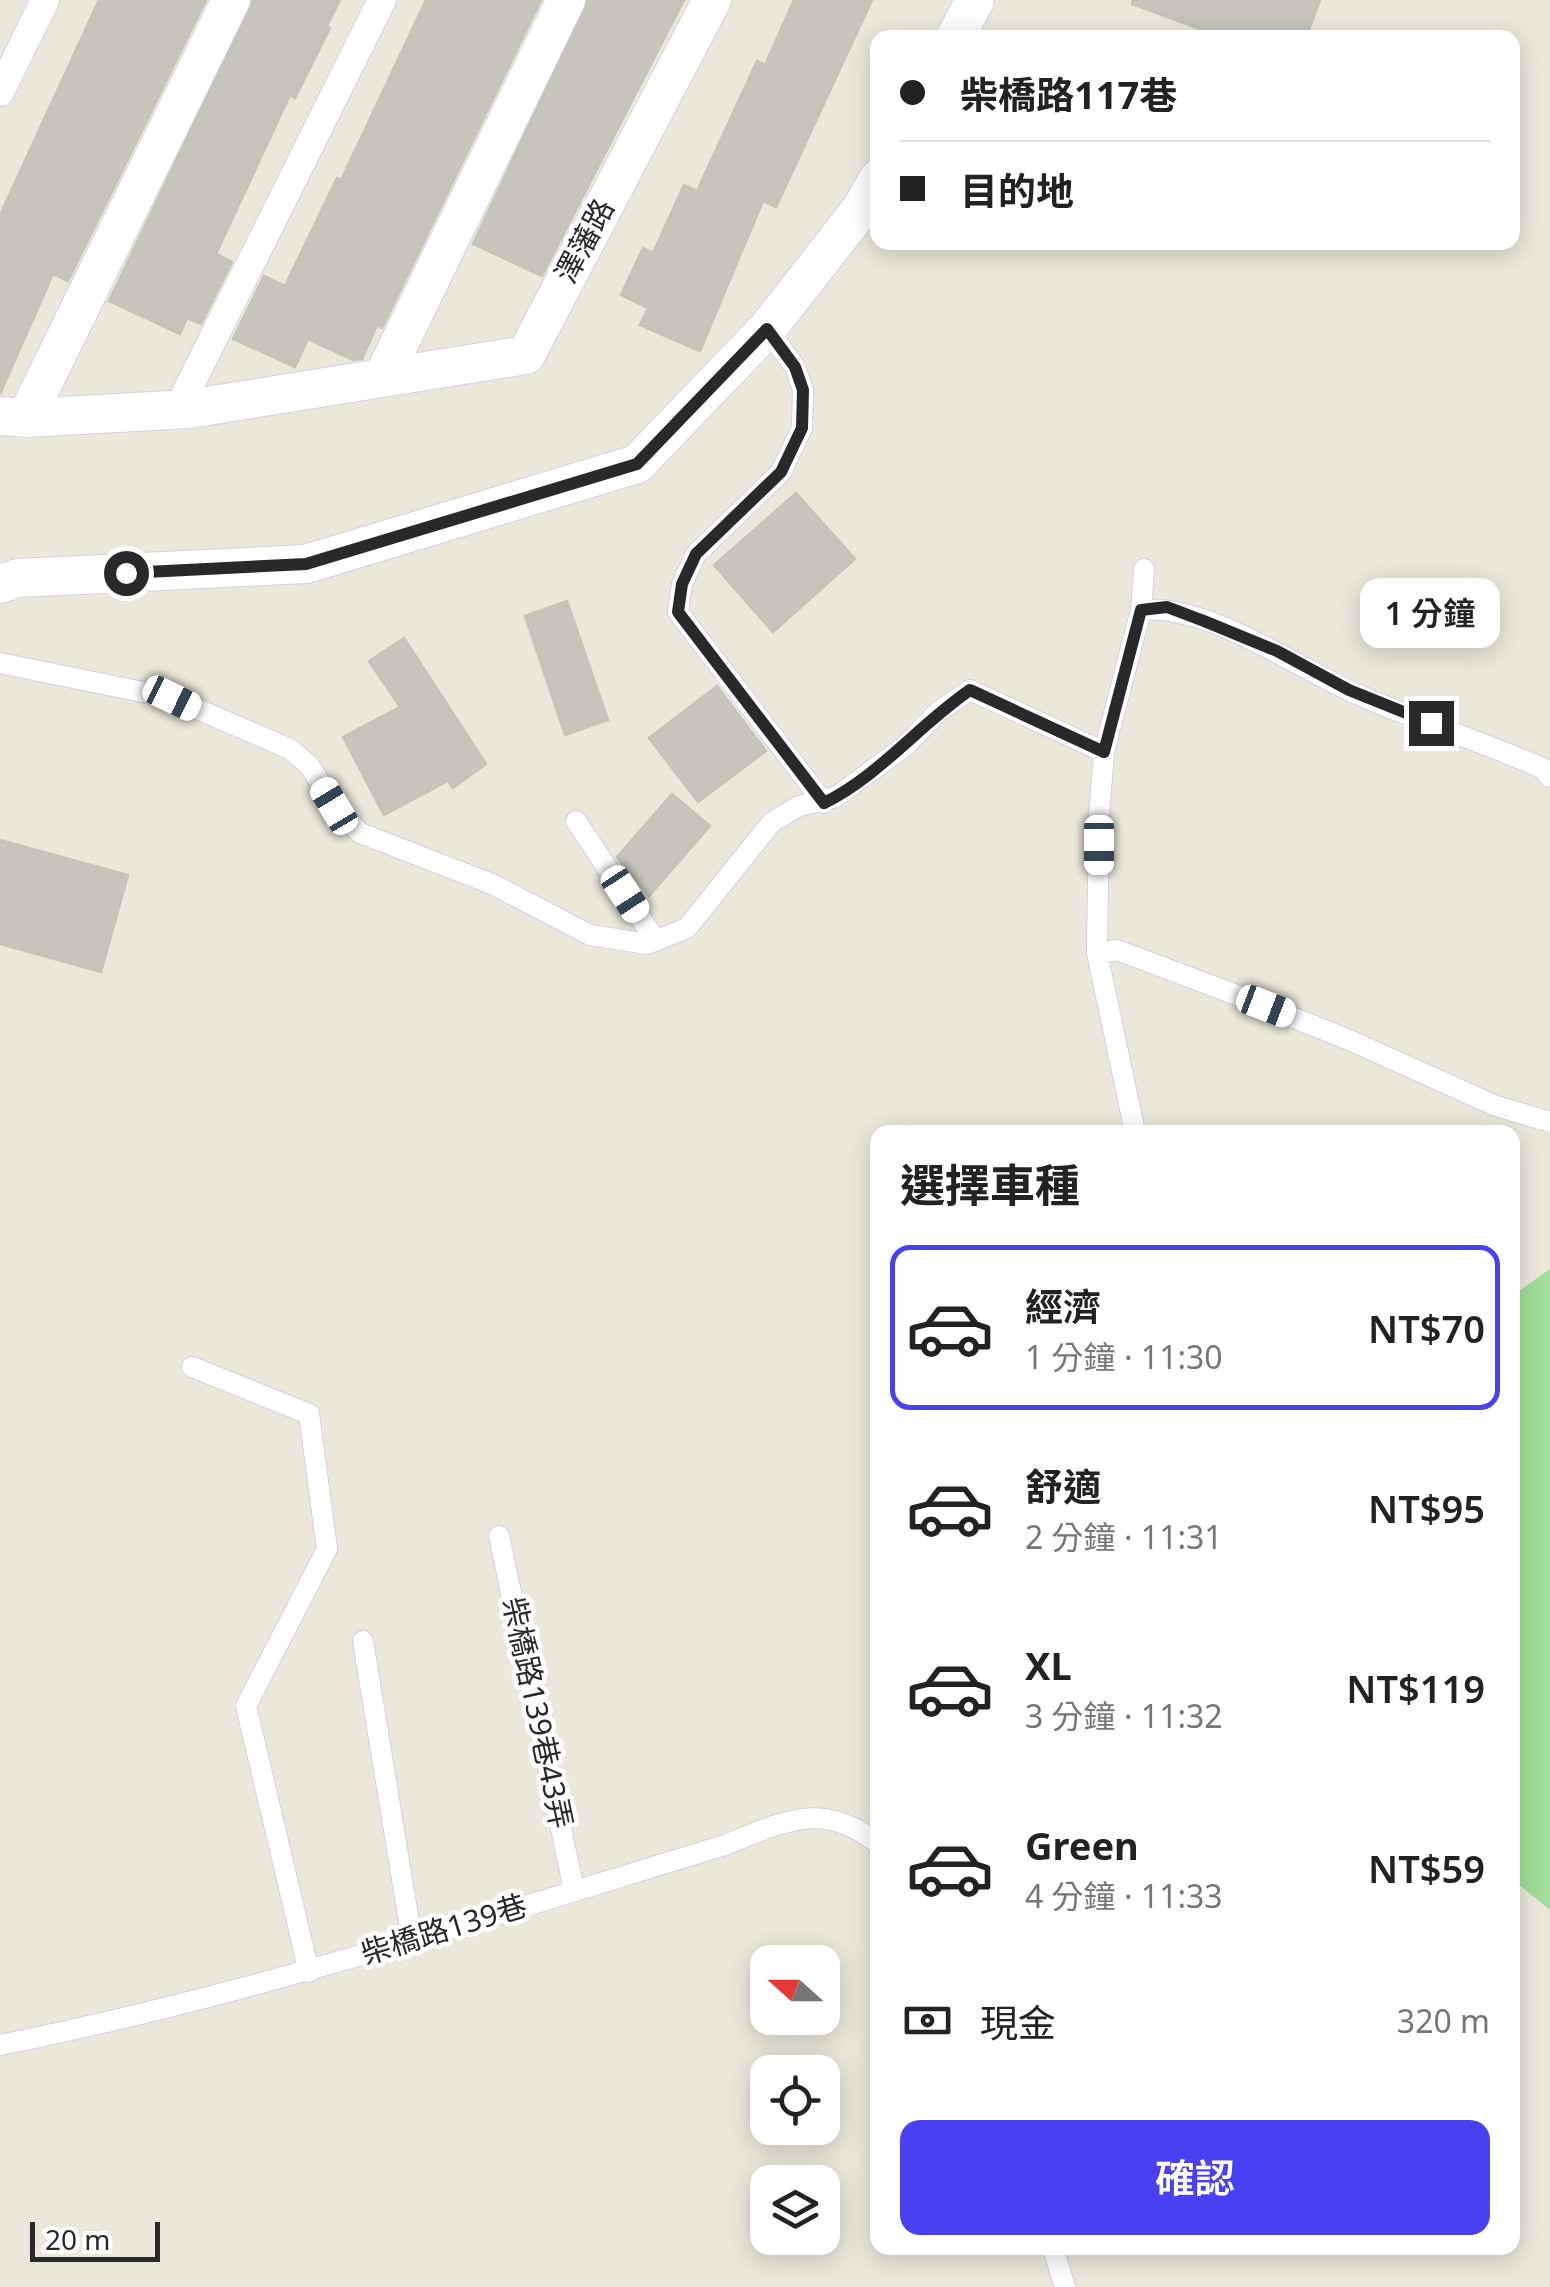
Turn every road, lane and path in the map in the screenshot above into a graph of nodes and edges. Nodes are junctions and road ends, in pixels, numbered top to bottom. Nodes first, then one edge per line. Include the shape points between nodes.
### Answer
1 (45, 0) edge
2 (231, 0) edge
3 (382, 0) edge
4 (566, 0) edge
5 (712, 0) edge
6 (975, 0) edge
7 (958, 30) edge
8 (0, 92) edge
9 (870, 193) edge
10 (767, 329) junction
11 (384, 375) junction
12 (178, 409) junction
13 (13, 417) edge
14 (1144, 569) dead end
15 (0, 584) edge
16 (1141, 610) junction
17 (0, 664) edge
18 (1104, 752) junction
19 (1550, 776) edge
20 (824, 803) junction
21 (576, 821) dead end
22 (656, 941) junction
23 (1097, 953) junction
24 (1550, 1122) edge
25 (1134, 1125) edge
26 (192, 1366) dead end
27 (499, 1536) dead end
28 (362, 1641) dead end
29 (870, 1840) edge
30 (574, 1890) junction
31 (412, 1940) junction
32 (310, 1972) junction
33 (0, 2045) edge
34 (1054, 2255) edge
35 (1065, 2287) edge

1 - 8 street
2 - 13 street, 澤藩路
3 - 12 street
4 - 11 street
5 - 11 street, 澤藩路 via 526,355
6 - 7 street
9 - 10 street
10 - 15 street via 637,464 306,564
10 - 20 lane via 799,378 802,428 781,472 696,554 678,612
11 - 12 street, 澤藩路
12 - 13 street, 澤藩路
14 - 16 lane
16 - 18 lane
16 - 19 lane via 1167,607 1204,621
17 - 22 lane via 172,698 310,764 334,806 360,833 492,884 590,934
18 - 20 lane via 970,690
18 - 23 lane
20 - 22 lane via 799,806 772,822 687,928
21 - 22 lane
23 - 24 lane via 1117,950 1348,1039 1496,1106
23 - 25 lane
26 - 32 lane via 309,1414 327,1549 246,1706
27 - 30 lane, 柴橋路139巷43弄
28 - 31 lane
29 - 30 lane, 柴橋路139巷 via 823,1816 784,1822
30 - 31 lane, 柴橋路139巷
31 - 32 lane, 柴橋路139巷
32 - 33 lane, 柴橋路139巷
34 - 35 lane

